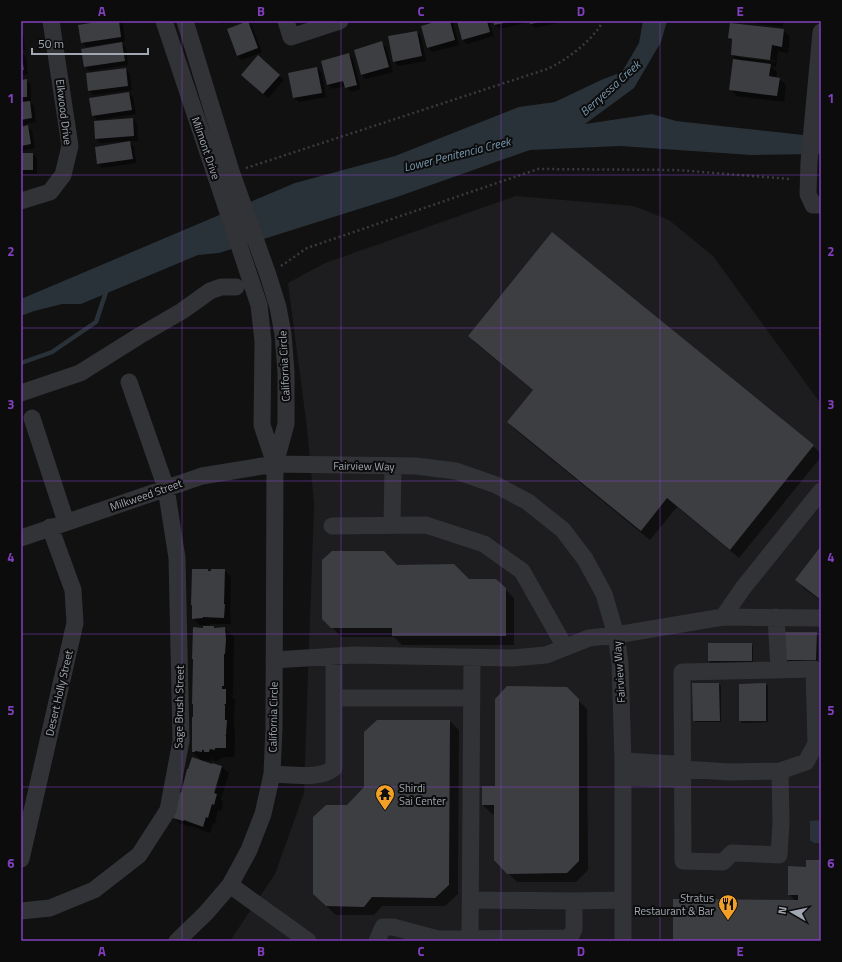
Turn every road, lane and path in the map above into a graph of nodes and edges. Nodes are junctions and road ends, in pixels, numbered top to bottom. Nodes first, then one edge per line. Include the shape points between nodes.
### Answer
1 (51, 21) edge
2 (164, 21) edge
3 (185, 21) edge
4 (286, 21) edge
5 (340, 21) edge
6 (603, 21) edge
7 (821, 32) edge
8 (232, 173) junction
9 (790, 179) dead end
10 (21, 201) edge
11 (821, 205) edge
12 (267, 272) junction
13 (250, 274) joint
14 (236, 286) dead end
15 (129, 382) dead end
16 (21, 393) edge
17 (32, 418) dead end
18 (275, 464) junction
19 (393, 467) junction
20 (166, 488) junction
21 (821, 490) edge
22 (66, 522) junction
23 (392, 525) junction
24 (332, 526) dead end
25 (50, 527) junction
26 (21, 538) edge
27 (723, 616) junction
28 (776, 617) junction
29 (821, 618) edge
30 (616, 635) junction
31 (565, 647) junction
32 (334, 656) junction
33 (472, 658) junction
34 (274, 660) junction
35 (779, 670) junction
36 (334, 698) junction
37 (472, 698) junction
38 (624, 769) junction
39 (682, 769) junction
40 (780, 771) junction
41 (272, 774) junction
42 (21, 860) edge
43 (230, 886) junction
44 (471, 900) junction
45 (623, 900) junction
46 (574, 901) junction
47 (21, 911) edge
48 (470, 938) junction
49 (177, 941) edge
50 (308, 941) edge
51 (377, 941) edge
52 (623, 941) edge

1 - 10 street, Elkwood Drive via 70,146 63,175 50,192
2 - 13 street, Milmont Drive
3 - 8 street, Milmont Drive
4 - 5 street via 291,38
6 - 8 path via 588,40 557,64
7 - 11 street via 808,194 813,205
8 - 12 street, Milmont Drive
9 - 12 path via 678,170 538,169 306,248
12 - 18 street, California Circle via 278,307 286,372 286,424
13 - 18 street, California Circle via 259,305 263,341 262,424
14 - 16 street via 210,291 80,373
15 - 20 street, Sage Brush Street
17 - 22 street
18 - 19 street, Fairview Way
18 - 20 street, Milkweed Street via 202,476
18 - 34 street, California Circle
19 - 23 street
19 - 30 street, Fairview Way via 431,467 456,471 496,485 528,502 563,530 585,560 604,594
20 - 22 street, Milkweed Street
20 - 47 street, Sage Brush Street via 177,558 181,740 168,810 140,855 94,890 50,908
21 - 27 street
22 - 25 street, Milkweed Street
23 - 24 street
23 - 31 street via 426,525 484,544 522,571
25 - 26 street, Milkweed Street
25 - 42 street, Desert Holly Street via 73,590 75,623
27 - 28 street
27 - 30 street
28 - 29 street
28 - 35 street
30 - 31 street via 589,638
30 - 38 street, Fairview Way via 620,663
31 - 33 street via 546,655
32 - 33 street
32 - 34 street
32 - 36 street
33 - 37 street
34 - 41 street, California Circle
35 - 39 street via 682,672
35 - 40 street via 814,669 816,744 806,762
36 - 37 street
36 - 41 street via 334,768 319,775
37 - 44 street
38 - 39 street via 674,779
38 - 45 street, Fairview Way
39 - 40 street via 730,772
39 - 40 street via 683,861 705,862 723,862 732,853 778,855 781,823
41 - 43 street, California Circle via 263,814 249,850
43 - 49 street, California Circle via 206,914
43 - 50 street
44 - 46 street
44 - 48 street
45 - 46 street
45 - 52 street, Fairview Way
46 - 48 street via 574,929 570,938
48 - 51 street via 438,939 393,927 383,927

